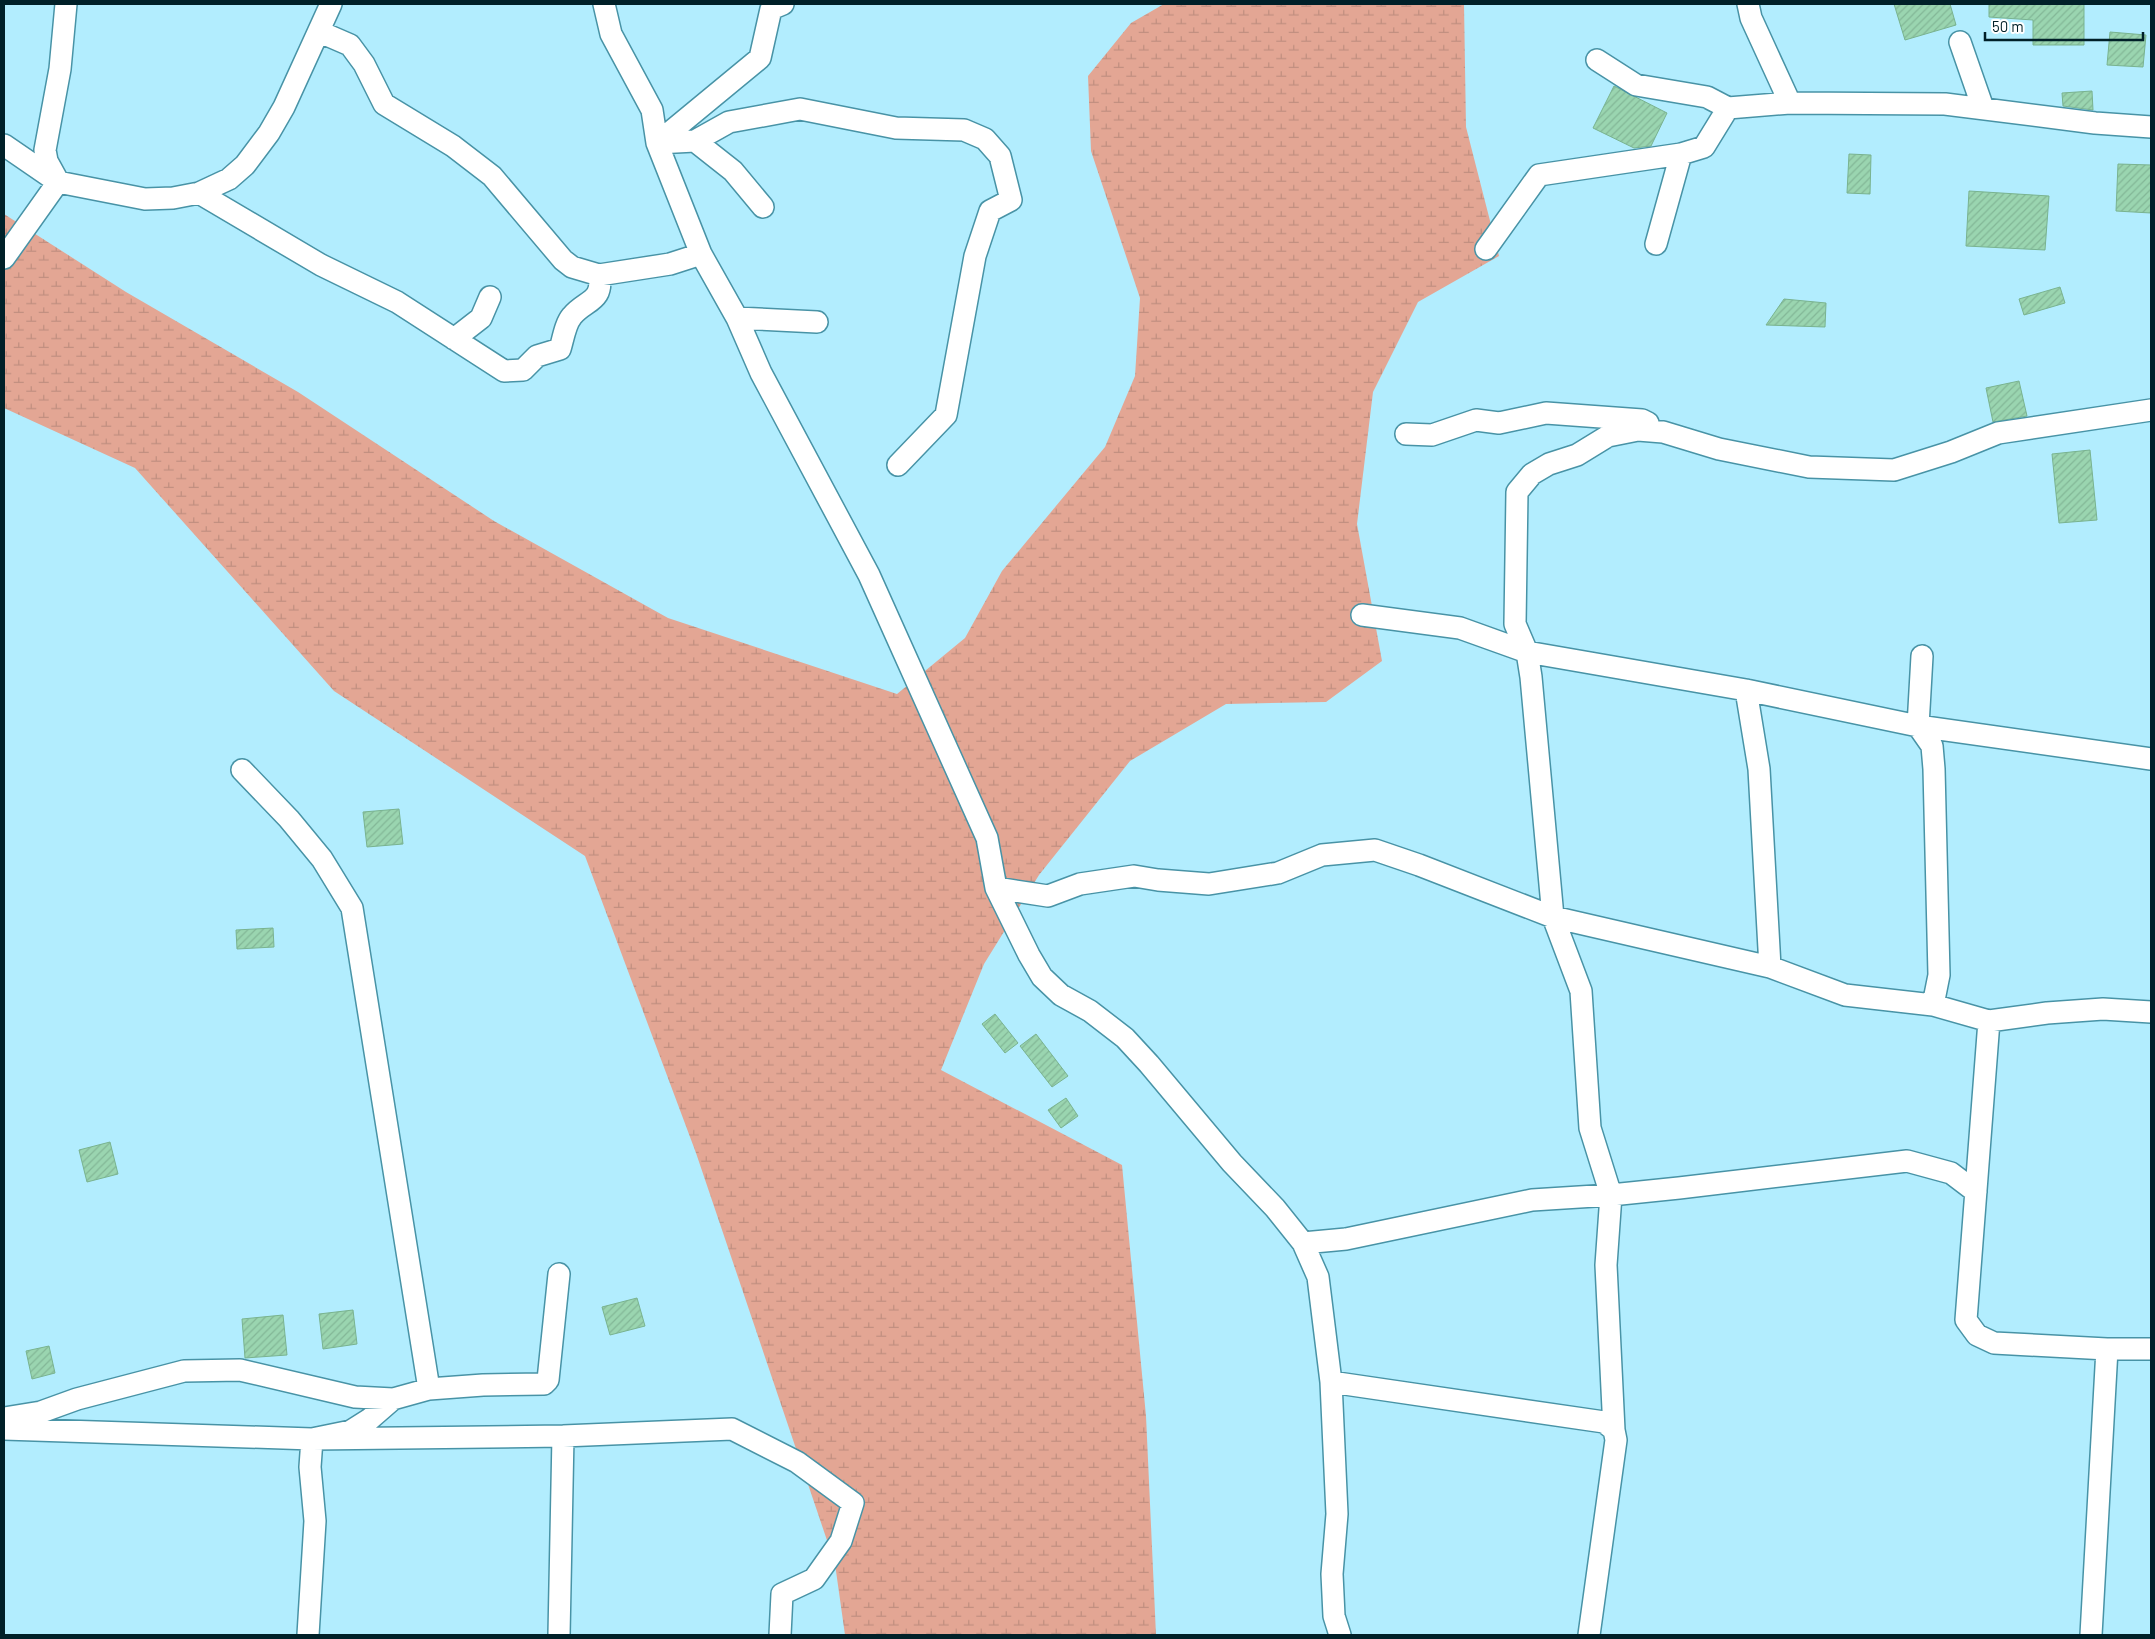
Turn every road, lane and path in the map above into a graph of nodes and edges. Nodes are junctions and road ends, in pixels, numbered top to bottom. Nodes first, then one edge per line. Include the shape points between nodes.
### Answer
1 (66, 4) edge
2 (331, 4) edge
3 (604, 4) edge
4 (783, 4) edge
5 (1748, 4) edge
6 (320, 32) junction
7 (1960, 42) dead end
8 (1597, 60) dead end
9 (1790, 103) junction
10 (1728, 108) junction
11 (1983, 108) junction
12 (2151, 127) edge
13 (695, 141) junction
14 (657, 143) junction
15 (4, 145) edge
16 (1681, 154) junction
17 (58, 182) junction
18 (199, 192) junction
19 (763, 207) dead end
20 (1656, 244) dead end
21 (1486, 248) dead end
22 (701, 254) junction
23 (4, 258) edge
24 (599, 275) junction
25 (490, 297) dead end
26 (737, 318) junction
27 (817, 322) dead end
28 (454, 339) junction
29 (2151, 410) edge
30 (1664, 432) junction
31 (1406, 434) dead end
32 (898, 465) dead end
33 (1362, 615) dead end
34 (1527, 652) junction
35 (1922, 656) dead end
36 (1746, 690) junction
37 (1918, 726) junction
38 (2151, 759) edge
39 (242, 770) dead end
40 (996, 888) junction
41 (1553, 917) junction
42 (1770, 967) junction
43 (1933, 1005) junction
44 (2151, 1012) edge
45 (1989, 1021) junction
46 (1976, 1192) junction
47 (1611, 1195) junction
48 (1303, 1243) junction
49 (559, 1274) dead end
50 (2108, 1349) junction
51 (2151, 1349) edge
52 (1331, 1382) junction
53 (429, 1389) junction
54 (393, 1399) junction
55 (4, 1418) edge
56 (4, 1429) edge
57 (1614, 1430) junction
58 (563, 1436) junction
59 (312, 1439) junction
60 (308, 1635) edge
61 (559, 1635) edge
62 (780, 1635) edge
63 (1340, 1635) edge
64 (1589, 1635) edge
65 (2091, 1635) edge

1 - 17 street via 60,69 45,150
2 - 6 street
3 - 14 street via 611,34 652,110
4 - 14 street via 771,9 760,58
5 - 9 street
6 - 18 street via 284,107 245,165 229,179
6 - 24 street via 350,45 364,64 384,104 453,146 492,176 562,260 572,267
7 - 11 street
8 - 10 street via 1636,85 1707,97
9 - 10 street
9 - 11 street via 1945,104
10 - 16 street via 1704,147
11 - 12 street
13 - 14 street
13 - 19 street via 733,171
13 - 32 street via 729,122 800,110 896,128 964,130 985,139 1000,156 1011,200 990,211 975,256 946,415
14 - 22 street
15 - 17 street
16 - 20 street
16 - 21 street via 1538,175
17 - 18 street via 145,199 173,198
17 - 23 street
18 - 28 street via 321,265 397,302
22 - 24 street via 670,264
22 - 26 street
24 - 28 street via 601,285 597,296 571,317 560,350 537,356 523,370 504,371
25 - 28 street via 480,318
26 - 27 street
26 - 40 street via 760,373 869,575 908,658 987,838
29 - 30 street via 1998,433 1894,470 1809,467 1719,449
30 - 31 street via 1642,420 1546,413 1500,423 1476,420 1432,435
30 - 34 street via 1638,430 1608,436 1577,455 1549,464 1532,474 1517,492 1515,624
33 - 34 street via 1460,628
34 - 36 street
34 - 41 street
35 - 37 street
36 - 37 street
36 - 42 street via 1759,769
37 - 38 street
37 - 43 street via 1932,746 1934,769 1939,975
39 - 53 street via 322,859 352,908
40 - 41 street via 1048,896 1080,884 1134,876 1209,884 1278,873 1322,855 1375,850
40 - 48 street via 1042,977 1062,995 1090,1011 1125,1038
41 - 42 street
41 - 47 street via 1580,991 1590,1128
42 - 43 street via 1845,995
43 - 45 street
44 - 45 street via 2047,1012
45 - 46 street
46 - 47 street via 1951,1173 1907,1162
46 - 50 street via 1966,1320 1977,1335 1994,1343
47 - 48 street via 1532,1200 1346,1239
47 - 57 street via 1606,1265
48 - 52 street via 1318,1276
49 - 53 street via 548,1380 544,1384 483,1384
50 - 51 street
50 - 65 street
52 - 57 street via 1604,1422
52 - 63 street via 1337,1514 1332,1574 1334,1616
53 - 54 street
54 - 55 street via 355,1397 240,1370 184,1371 77,1399 41,1412
54 - 59 street via 351,1431
56 - 59 street
57 - 64 street via 1616,1440
58 - 59 street
58 - 61 street
58 - 62 street via 732,1429 797,1462 853,1503 841,1541 814,1579 782,1594
59 - 60 street via 310,1467 315,1521

